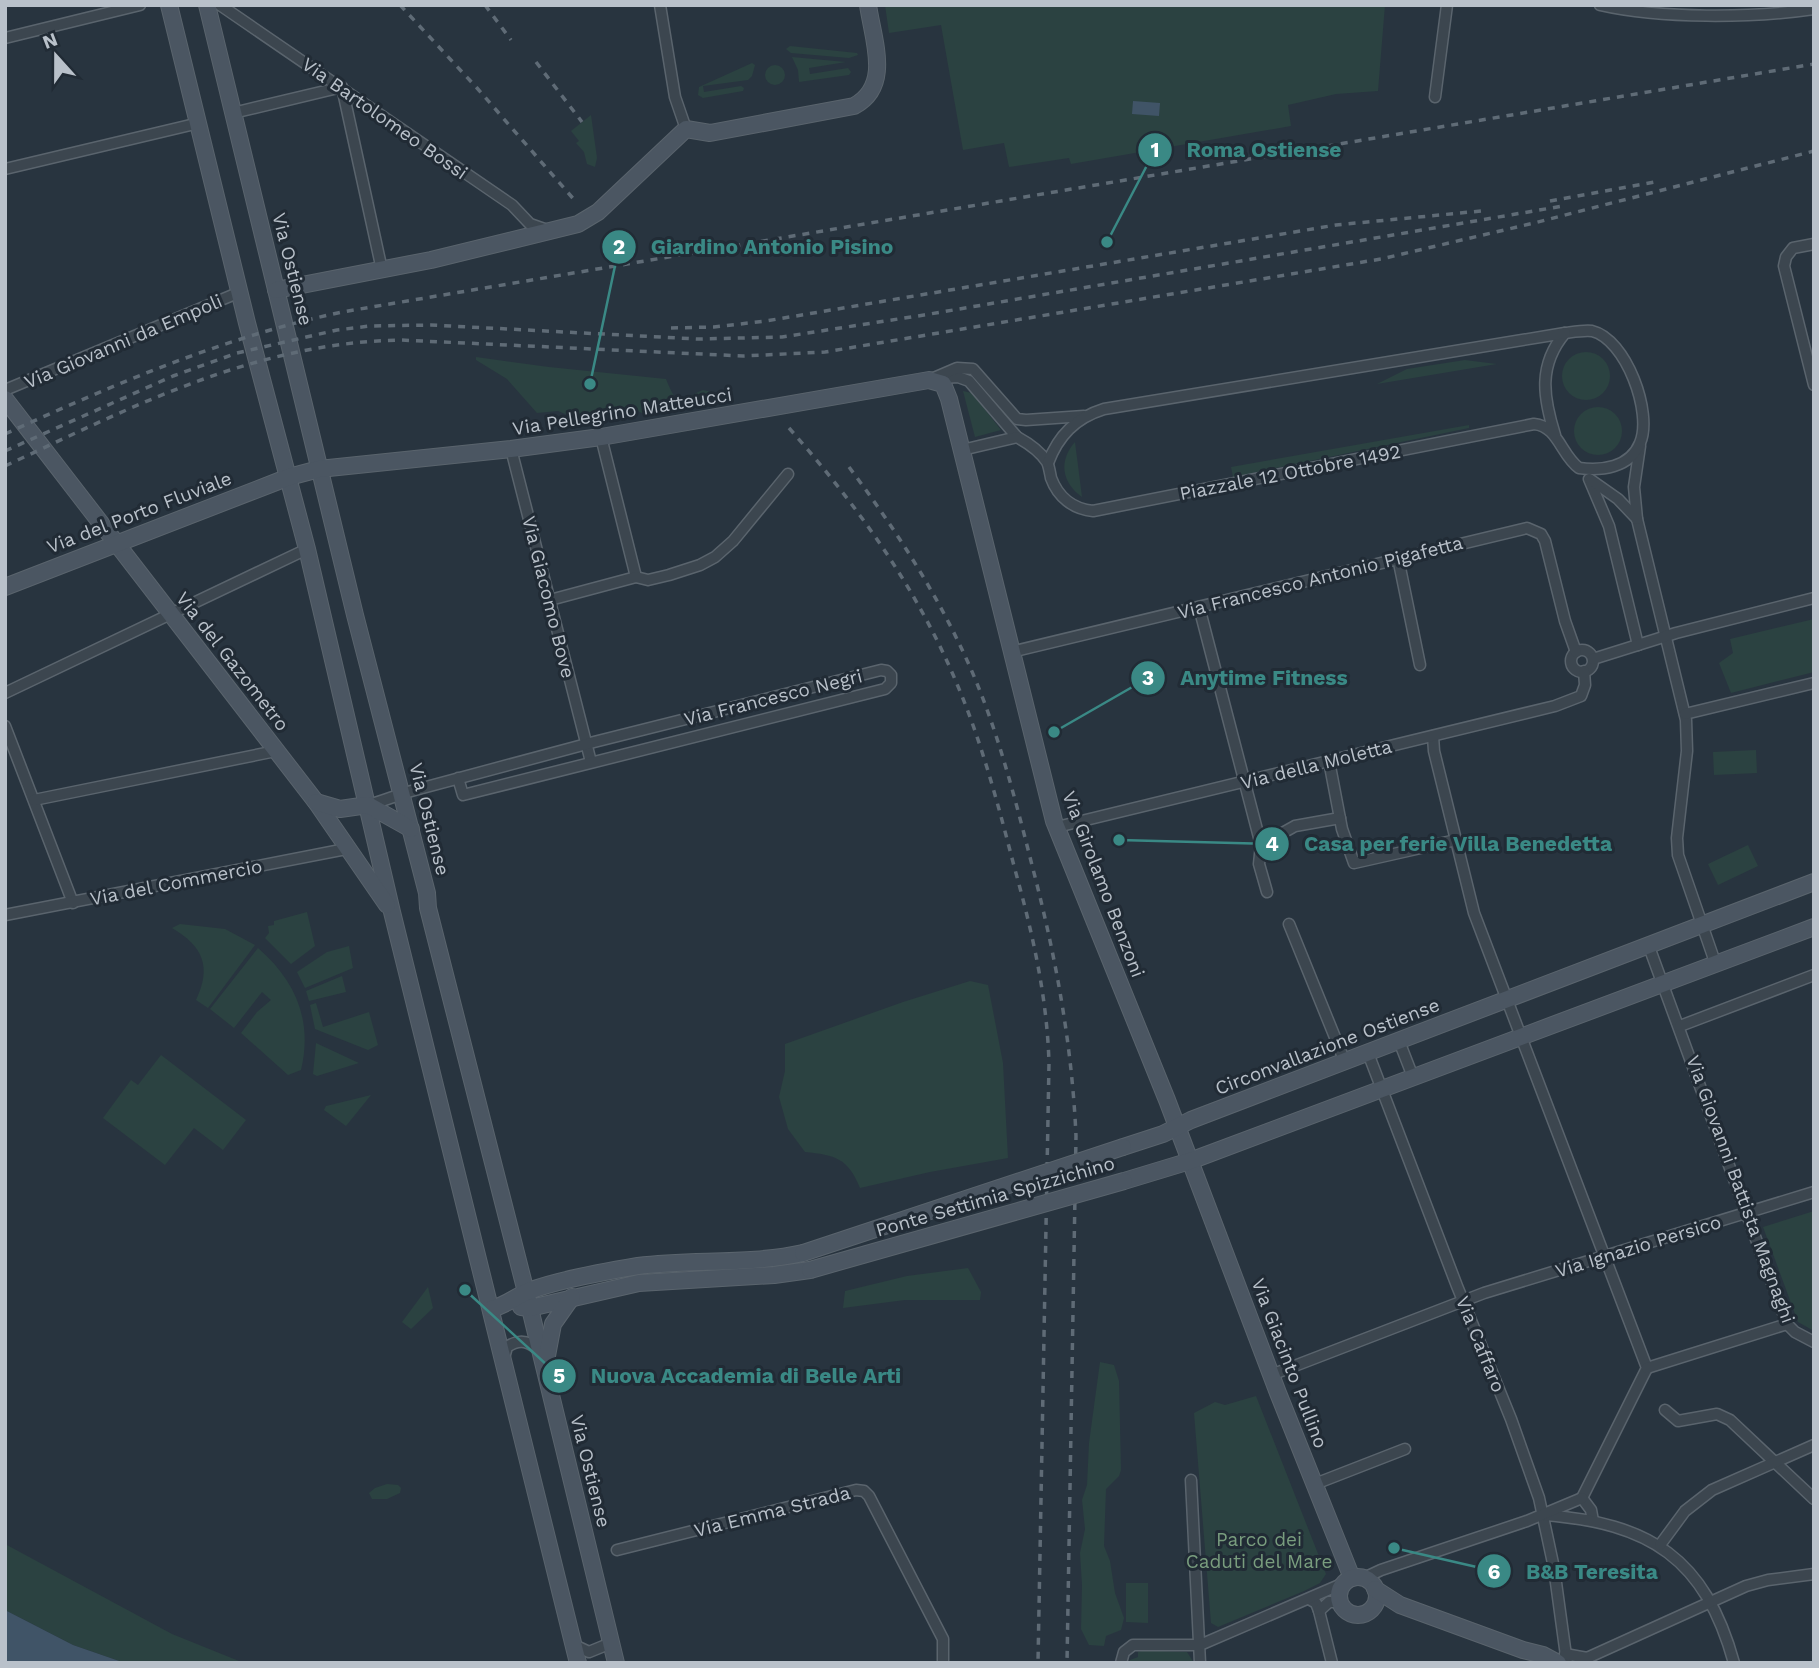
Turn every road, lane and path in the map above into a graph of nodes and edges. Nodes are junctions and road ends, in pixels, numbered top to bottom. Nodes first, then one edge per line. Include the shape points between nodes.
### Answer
1 (140, 5) edge
2 (169, 5) edge
3 (207, 5) edge
4 (220, 5) edge
5 (660, 5) edge
6 (868, 5) edge
7 (1447, 5) edge
8 (1600, 5) edge
9 (1671, 9) edge
10 (1814, 9) edge
11 (5, 38) edge
12 (342, 87) junction
13 (1435, 96) dead end
14 (233, 113) junction
15 (199, 123) junction
16 (686, 129) junction
17 (5, 169) edge
18 (549, 231) junction
19 (1814, 244) edge
20 (382, 270) junction
21 (276, 290) junction
22 (240, 292) junction
23 (1565, 333) junction
24 (929, 380) junction
25 (1814, 386) edge
26 (5, 390) edge
27 (5, 399) edge
28 (1087, 416) junction
29 (1555, 435) junction
30 (601, 437) junction
31 (1017, 437) junction
32 (1640, 443) junction
33 (511, 449) junction
34 (961, 450) junction
35 (1048, 463) junction
36 (1579, 468) junction
37 (319, 469) junction
38 (788, 474) dead end
39 (296, 475) junction
40 (1589, 479) junction
41 (1637, 519) junction
42 (117, 544) junction
43 (307, 549) junction
44 (1398, 558) junction
45 (636, 577) junction
46 (5, 587) edge
47 (1814, 598) edge
48 (550, 600) junction
49 (1199, 607) junction
50 (171, 614) junction
51 (1665, 636) junction
52 (1637, 645) junction
53 (1011, 652) junction
54 (1576, 652) junction
55 (1592, 659) junction
56 (1420, 665) dead end
57 (1584, 671) junction
58 (1814, 683) edge
59 (5, 693) edge
60 (1685, 714) junction
61 (5, 726) edge
62 (1433, 736) junction
63 (587, 744) junction
64 (276, 751) junction
65 (1329, 761) junction
66 (591, 762) junction
67 (458, 778) junction
68 (1244, 782) junction
69 (402, 793) junction
70 (34, 800) junction
71 (316, 802) junction
72 (368, 805) junction
73 (386, 814) junction
74 (1340, 818) junction
75 (1056, 827) junction
76 (411, 829) junction
77 (374, 830) junction
78 (1456, 840) junction
79 (1261, 845) junction
80 (346, 849) junction
81 (1814, 882) edge
82 (1267, 892) dead end
83 (73, 903) junction
84 (392, 912) junction
85 (5, 915) edge
86 (1290, 924) dead end
87 (1701, 924) junction
88 (1814, 928) edge
89 (1648, 944) junction
90 (1716, 965) junction
91 (1814, 975) edge
92 (1664, 984) junction
93 (1507, 998) junction
94 (1680, 1026) junction
95 (1521, 1036) junction
96 (1399, 1041) junction
97 (1368, 1053) junction
98 (1345, 1062) junction
99 (1413, 1077) junction
100 (1382, 1089) junction
101 (1166, 1133) junction
102 (1190, 1161) junction
103 (1814, 1192) edge
104 (1747, 1212) junction
105 (1604, 1256) junction
106 (572, 1297) junction
107 (528, 1300) junction
108 (1464, 1301) junction
109 (491, 1309) junction
110 (1787, 1324) junction
111 (1814, 1342) edge
112 (540, 1352) junction
113 (504, 1361) junction
114 (1647, 1368) junction
115 (545, 1372) junction
116 (1271, 1375) junction
117 (1665, 1409) dead end
118 (1814, 1444) edge
119 (1405, 1449) dead end
120 (1774, 1462) junction
121 (1191, 1480) dead end
122 (1315, 1484) junction
123 (1583, 1498) junction
124 (1814, 1499) edge
125 (1544, 1515) junction
126 (1593, 1521) junction
127 (1660, 1545) junction
128 (617, 1550) dead end
129 (1814, 1574) edge
130 (1359, 1582) junction
131 (1309, 1599) junction
132 (1711, 1601) junction
133 (1340, 1602) junction
134 (1401, 1605) junction
135 (1373, 1608) junction
136 (1319, 1611) junction
137 (611, 1643) junction
138 (574, 1644) junction
139 (1200, 1645) junction
140 (1522, 1656) edge
141 (1330, 1658) edge
142 (1563, 1660) edge
143 (578, 1663) edge
144 (616, 1663) edge
145 (943, 1663) edge
146 (1121, 1663) edge
147 (1200, 1663) edge
148 (1734, 1663) edge

1 - 11 street
2 - 15 main road
3 - 14 main road, Via Ostiense
4 - 12 street, Via Bartolomeo Bossi
5 - 16 street
6 - 16 main road via 878,77 860,103 716,133
7 - 13 street
8 - 9 street
9 - 10 street via 1741,15
12 - 14 street
12 - 18 street, Via Bartolomeo Bossi via 512,205 533,226
12 - 20 street
14 - 21 main road, Via Ostiense
15 - 17 street
15 - 22 main road
16 - 18 main road via 594,215
18 - 20 main road
19 - 25 street via 1795,247 1787,255 1785,271
20 - 21 main road
21 - 37 main road, Via Ostiense
22 - 26 street, Via Giovanni da Empoli
22 - 39 main road
23 - 28 street via 1108,408
23 - 29 street via 1551,352 1545,375
23 - 32 street via 1590,331 1620,351 1640,402
24 - 28 street via 957,368 973,369 1019,420
24 - 30 main road, Via Pellegrino Matteucci
24 - 31 street, Piazzale 12 Ottobre 1492 via 967,380
24 - 34 main road, Via Girolamo Benzoni via 946,388
27 - 42 main road, Via del Gazometro
28 - 35 street via 1062,434
29 - 35 street, Piazzale 12 Ottobre 1492 via 1544,426 1530,425 1093,511 1065,499
29 - 36 street
30 - 33 main road, Via Pellegrino Matteucci
30 - 45 street
31 - 34 street
31 - 35 street, Piazzale 12 Ottobre 1492
32 - 36 street via 1618,465
32 - 41 street via 1634,487
33 - 37 main road, Via Pellegrino Matteucci
33 - 48 street, Via Giacomo Bove
34 - 53 main road, Via Girolamo Benzoni
36 - 40 street
37 - 39 main road, Via Pellegrino Matteucci
37 - 69 main road, Via Ostiense
38 - 45 street via 715,557 669,575 648,580
39 - 42 main road, Via del Porto Fluviale
39 - 43 main road
40 - 41 street
40 - 52 street via 1609,526
41 - 51 street
42 - 46 main road, Via del Porto Fluviale
42 - 50 main road, Via del Gazometro
43 - 50 street
43 - 72 main road
44 - 49 street, Via Francesco Antonio Pigafetta
44 - 54 street, Via Francesco Antonio Pigafetta via 1522,528 1541,534
44 - 56 street
45 - 48 street
47 - 51 street
48 - 63 street, Via Giacomo Bove
49 - 53 street, Via Francesco Antonio Pigafetta
49 - 68 street
50 - 59 street
50 - 64 main road, Via del Gazometro
51 - 52 street
51 - 60 street
52 - 55 street
53 - 75 main road, Via Girolamo Benzoni
54 - 55 street via 1586,651
54 - 57 street via 1572,665
55 - 57 street
57 - 62 street, Via della Moletta via 1584,691 1575,699
58 - 60 street
60 - 87 street via 1687,751 1677,844
61 - 70 street
62 - 65 street, Via della Moletta
62 - 78 street
63 - 66 street
63 - 66 street, Via Francesco Negri via 881,670 891,675 885,689
63 - 67 street, Via Francesco Negri
64 - 70 street
64 - 71 main road, Via del Gazometro
65 - 68 street, Via della Moletta
65 - 74 street
66 - 67 street, Via Francesco Negri via 463,795
67 - 69 street, Via Francesco Negri
68 - 75 street, Via della Moletta
68 - 79 street
69 - 72 street, Via Francesco Negri
69 - 76 main road, Via Ostiense
70 - 83 street
71 - 72 main road via 340,809
71 - 80 main road, Via del Gazometro
72 - 73 main road
72 - 77 main road
73 - 76 main road
73 - 77 street
74 - 78 street via 1353,863
74 - 79 street via 1295,826
75 - 101 main road, Via Girolamo Benzoni
76 - 107 main road, Via Ostiense
77 - 84 main road
78 - 93 street via 1475,913
79 - 82 street via 1259,864
80 - 83 street, Via del Commercio
80 - 84 main road, Via del Gazometro
81 - 87 main road, Circonvallazione Ostiense
83 - 85 street, Via del Commercio
84 - 109 main road
86 - 98 street
87 - 89 main road, Circonvallazione Ostiense
87 - 90 street
88 - 90 main road
89 - 92 street
89 - 93 main road, Circonvallazione Ostiense
90 - 92 main road
91 - 94 street
92 - 94 street
92 - 95 main road
93 - 95 street
93 - 96 main road, Circonvallazione Ostiense
94 - 104 street, Via Giovanni Battista Magnaghi
95 - 99 main road
95 - 105 street
96 - 97 main road, Circonvallazione Ostiense
96 - 99 street
97 - 98 main road, Circonvallazione Ostiense
97 - 100 street, Via Caffaro
98 - 101 main road, Circonvallazione Ostiense
99 - 100 main road
100 - 102 main road
100 - 108 street, Via Caffaro
101 - 102 main road, Via Girolamo Benzoni
101 - 107 main road, Ponte Settimia Spizzichino, bridge via 803,1253 642,1266
102 - 106 main road, Ponte Settimia Spizzichino, bridge via 810,1270 659,1281
102 - 116 main road, Via Giacinto Pullino
103 - 104 street, Via Ignazio Persico
104 - 105 street, Via Ignazio Persico
104 - 110 street, Via Giovanni Battista Magnaghi
105 - 108 street, Via Ignazio Persico
105 - 114 street
106 - 107 main road
106 - 115 main road via 550,1330
107 - 109 main road
107 - 112 main road, Via Ostiense
108 - 116 street, Via Ignazio Persico
108 - 125 street, Via Caffaro
109 - 113 main road
110 - 111 street, Via Giovanni Battista Magnaghi
110 - 114 street
112 - 113 street via 530,1343 515,1342 507,1347
112 - 115 main road, Via Ostiense
113 - 138 main road
114 - 123 street
115 - 137 main road, Via Ostiense
116 - 122 main road, Via Giacinto Pullino
117 - 120 street via 1678,1421 1724,1416
118 - 120 street
119 - 122 street
120 - 124 street
120 - 127 street via 1697,1500
121 - 139 street
122 - 130 main road, Via Giacinto Pullino
123 - 125 street
123 - 126 street
125 - 126 street
125 - 130 street via 1381,1570
125 - 142 street, Via Caffaro
126 - 127 street
127 - 132 street
128 - 145 street, Via Emma Strada via 864,1491 943,1639
129 - 132 street via 1761,1581
130 - 131 street
130 - 133 main road via 1340,1592
130 - 134 main road
130 - 135 main road via 1376,1600
131 - 136 street
131 - 139 street
132 - 142 street via 1590,1657
132 - 148 street
133 - 135 main road via 1353,1614
133 - 136 street via 1329,1602
134 - 135 main road
134 - 140 main road
136 - 141 street
137 - 138 street via 590,1652
137 - 144 main road, Via Ostiense
138 - 143 main road
139 - 146 street via 1133,1645 1124,1652
139 - 147 street
140 - 142 main road

